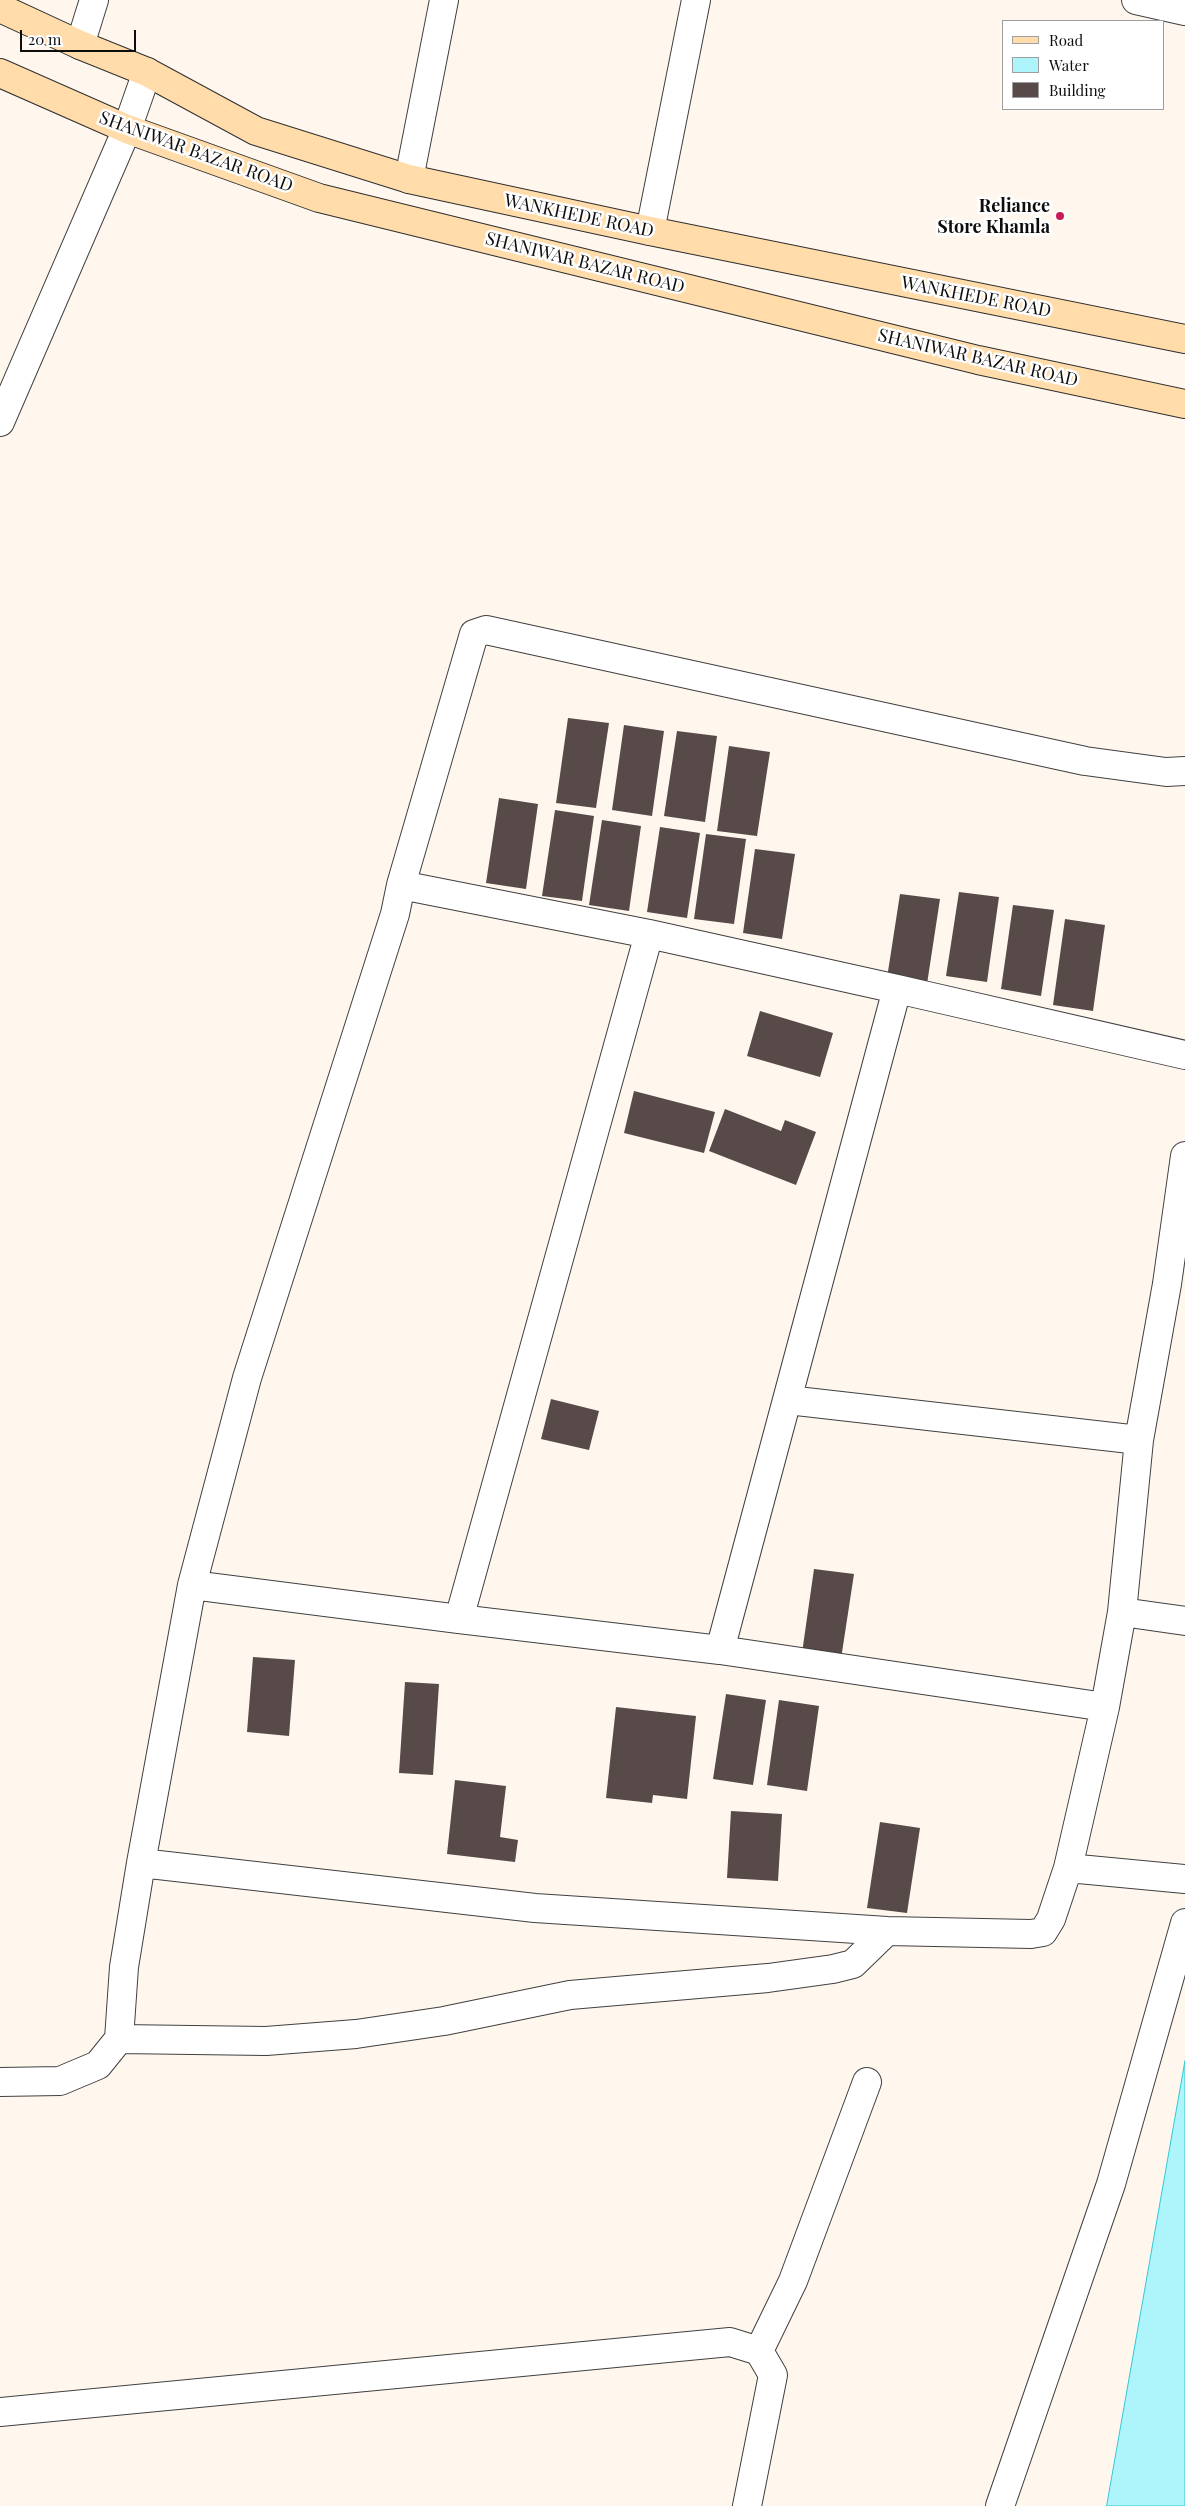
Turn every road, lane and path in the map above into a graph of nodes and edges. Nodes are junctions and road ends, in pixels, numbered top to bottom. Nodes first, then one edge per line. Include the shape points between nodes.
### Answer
1 (94, 0) edge
2 (444, 0) edge
3 (696, 0) edge
4 (1136, 0) edge
5 (0, 8) edge
6 (1185, 11) edge
7 (80, 45) junction
8 (147, 72) junction
9 (0, 73) edge
10 (127, 129) junction
11 (409, 179) junction
12 (650, 231) junction
13 (1185, 339) edge
14 (1185, 404) edge
15 (0, 422) edge
16 (1185, 771) edge
17 (401, 885) junction
18 (649, 934) junction
19 (897, 989) junction
20 (1185, 1055) edge
21 (1185, 1156) edge
22 (1176, 1285) edge
23 (788, 1400) junction
24 (1139, 1440) junction
25 (192, 1585) junction
26 (1122, 1612) junction
27 (459, 1619) junction
28 (1185, 1621) edge
29 (720, 1650) junction
30 (1105, 1707) junction
31 (141, 1863) junction
32 (1068, 1868) junction
33 (1185, 1880) edge
34 (1185, 1923) edge
35 (887, 1931) junction
36 (119, 2039) junction
37 (0, 2082) edge
38 (867, 2082) dead end
39 (760, 2351) junction
40 (0, 2412) edge
41 (747, 2506) edge
42 (1000, 2506) edge

1 - 7 street
2 - 11 street
3 - 12 street
4 - 6 street
5 - 7 main road, WANKHEDE ROAD
7 - 8 main road, WANKHEDE ROAD
8 - 10 street
8 - 11 main road, WANKHEDE ROAD via 256,131
9 - 10 main road, SHANIWAR BAZAR ROAD
10 - 14 main road, SHANIWAR BAZAR ROAD via 319,198 978,360
10 - 15 street
11 - 12 main road, WANKHEDE ROAD
12 - 13 main road, WANKHEDE ROAD
16 - 17 street via 1166,772 1085,761 486,630 474,634
17 - 18 street
17 - 25 street via 395,914 247,1378
18 - 19 street
18 - 27 street
19 - 20 street
19 - 23 street
21 - 22 street
22 - 24 street
23 - 24 street
23 - 29 street
24 - 26 street
25 - 27 street
25 - 31 street
26 - 28 street
26 - 30 street
27 - 29 street
29 - 30 street
30 - 32 street
31 - 35 street via 535,1908
31 - 36 street via 124,1967
32 - 33 street
32 - 35 street via 1043,1932
34 - 42 street via 1111,2184
35 - 36 street via 853,1964 833,1969 768,1978 570,1995 444,2021 356,2034 266,2041
36 - 37 street via 98,2065 60,2081
38 - 39 street via 793,2281
39 - 40 street via 730,2342
39 - 41 street via 773,2375

